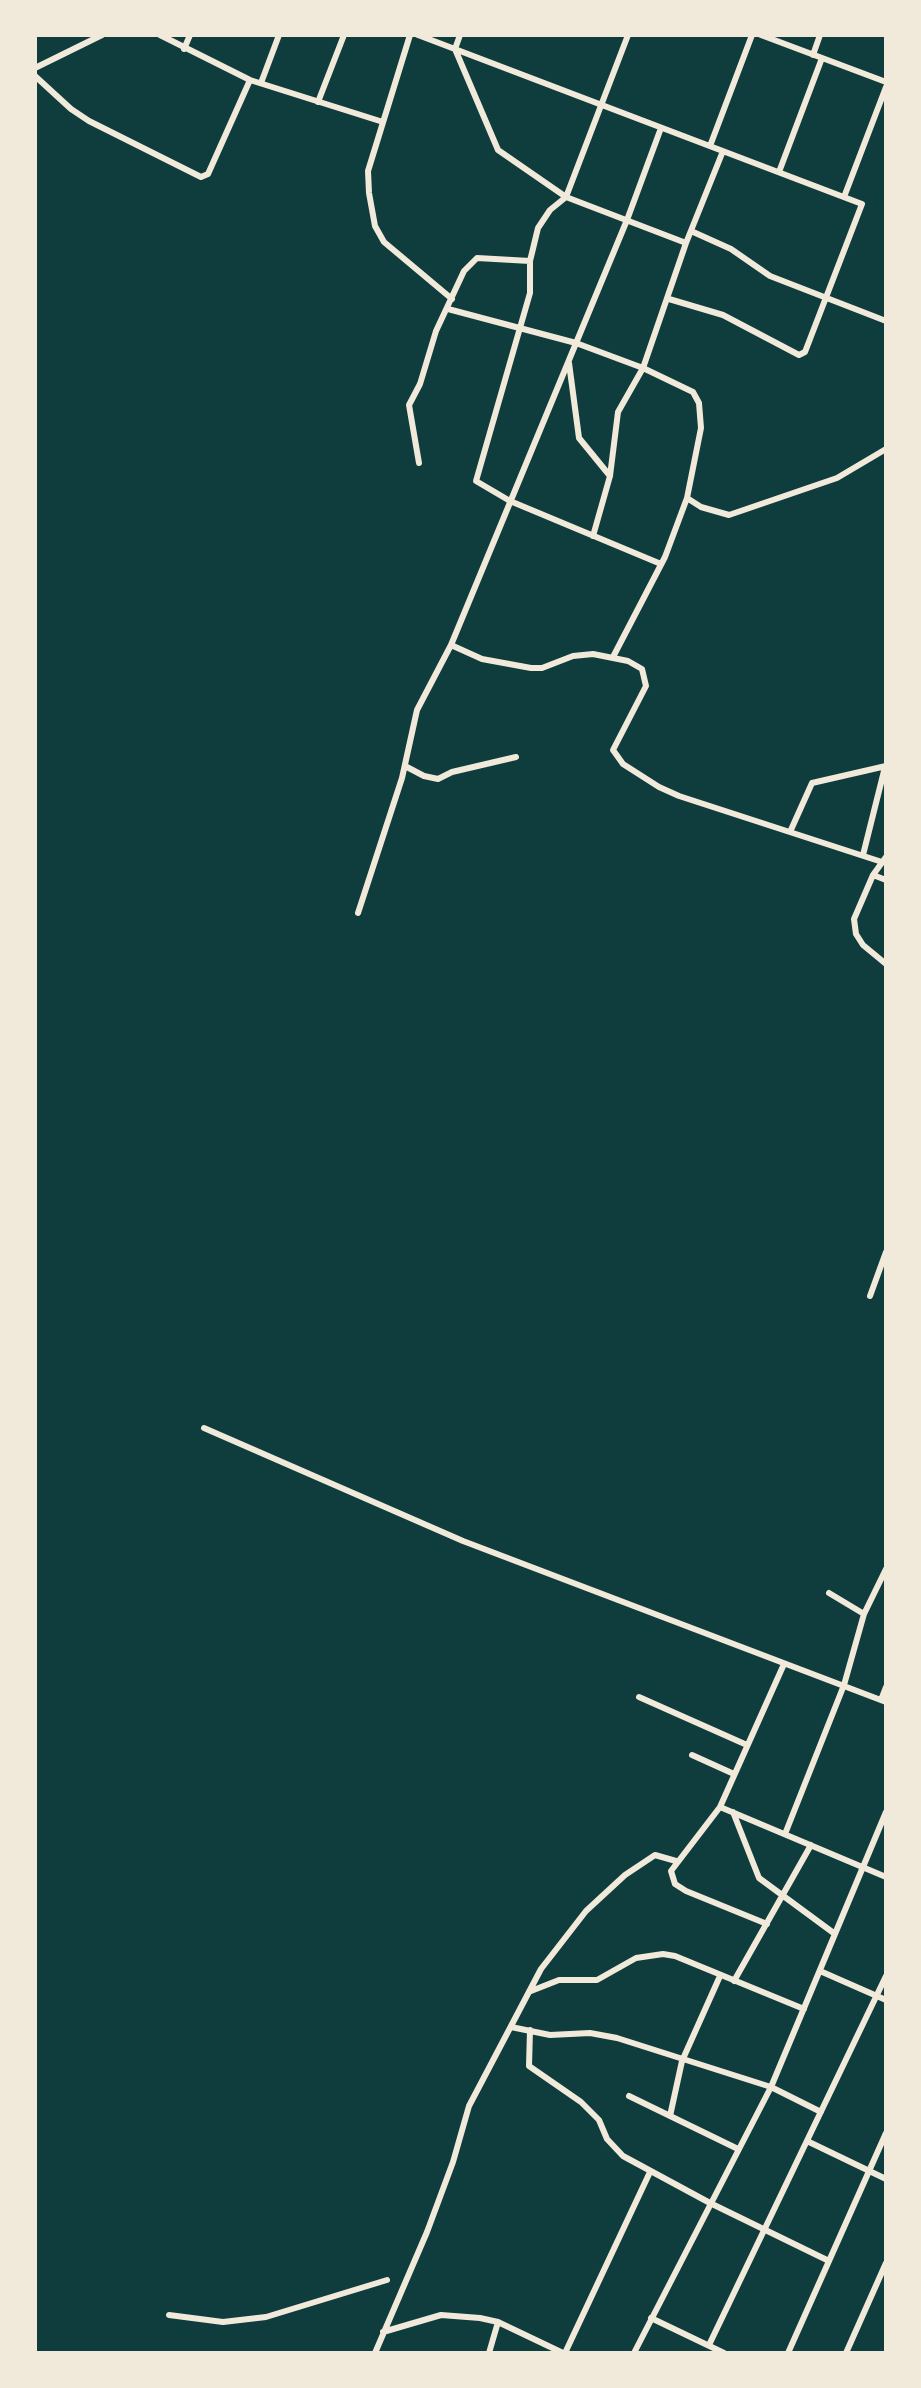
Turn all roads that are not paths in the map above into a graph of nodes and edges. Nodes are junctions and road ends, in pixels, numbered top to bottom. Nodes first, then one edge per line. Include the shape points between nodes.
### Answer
1 (102, 35) edge
2 (160, 35) edge
3 (190, 35) edge
4 (279, 35) edge
5 (344, 35) edge
6 (410, 35) edge
7 (418, 35) edge
8 (460, 35) edge
9 (628, 35) edge
10 (752, 35) edge
11 (761, 35) edge
12 (820, 35) edge
13 (184, 49) junction
14 (455, 49) junction
15 (813, 55) junction
16 (822, 58) junction
17 (35, 68) edge
18 (35, 76) edge
19 (250, 80) junction
20 (261, 83) junction
21 (886, 84) edge
22 (318, 102) junction
23 (601, 105) junction
24 (383, 122) junction
25 (661, 128) junction
26 (710, 146) junction
27 (723, 151) junction
28 (779, 172) junction
29 (566, 197) junction
30 (844, 197) junction
31 (627, 220) junction
32 (691, 231) junction
33 (686, 243) junction
34 (530, 261) junction
35 (828, 298) junction
36 (452, 299) junction
37 (668, 299) junction
38 (448, 309) junction
39 (886, 321) edge
40 (520, 326) junction
41 (576, 343) junction
42 (569, 361) junction
43 (643, 368) junction
44 (886, 449) edge
45 (419, 463) dead end
46 (610, 476) junction
47 (687, 498) junction
48 (510, 501) junction
49 (593, 536) junction
50 (661, 564) junction
51 (451, 645) junction
52 (613, 657) junction
53 (516, 757) dead end
54 (405, 766) junction
55 (885, 767) edge
56 (790, 832) junction
57 (863, 856) junction
58 (884, 860) edge
59 (873, 875) junction
60 (886, 880) edge
61 (358, 913) dead end
62 (886, 964) edge
63 (886, 1252) edge
64 (870, 1296) dead end
65 (204, 1428) dead end
66 (886, 1569) edge
67 (829, 1593) dead end
68 (864, 1615) junction
69 (784, 1664) junction
70 (844, 1685) junction
71 (886, 1687) edge
72 (639, 1697) dead end
73 (883, 1701) edge
74 (747, 1745) junction
75 (692, 1755) dead end
76 (734, 1774) junction
77 (720, 1807) junction
78 (733, 1812) junction
79 (886, 1812) edge
80 (785, 1834) junction
81 (811, 1845) junction
82 (676, 1861) junction
83 (863, 1867) junction
84 (886, 1877) edge
85 (783, 1897) junction
86 (767, 1924) junction
87 (835, 1934) junction
88 (820, 1971) junction
89 (720, 1976) junction
90 (886, 1976) edge
91 (734, 1981) junction
92 (530, 1992) junction
93 (876, 1996) junction
94 (886, 2000) edge
95 (804, 2009) junction
96 (511, 2027) junction
97 (530, 2030) junction
98 (682, 2061) junction
99 (771, 2087) junction
100 (629, 2096) dead end
101 (821, 2112) junction
102 (670, 2116) junction
103 (886, 2133) edge
104 (807, 2141) junction
105 (738, 2149) junction
106 (869, 2171) junction
107 (650, 2172) junction
108 (886, 2179) edge
109 (710, 2203) junction
110 (764, 2229) junction
111 (829, 2261) junction
112 (886, 2264) edge
113 (387, 2280) dead end
114 (169, 2315) dead end
115 (651, 2318) junction
116 (498, 2322) junction
117 (382, 2332) junction
118 (709, 2345) junction
119 (375, 2353) edge
120 (489, 2353) edge
121 (564, 2353) edge
122 (635, 2353) edge
123 (724, 2353) edge
124 (788, 2353) edge
125 (846, 2353) edge

1 - 17 street
2 - 13 street
3 - 13 street
4 - 20 street
5 - 22 street
6 - 24 street
7 - 14 street
8 - 14 street
9 - 23 street
10 - 26 street
11 - 15 street
12 - 15 street
13 - 19 street
14 - 23 street
14 - 29 street via 498,150
15 - 16 street
16 - 21 street
16 - 28 street
18 - 19 street via 89,121 201,177 208,174
19 - 20 street
20 - 22 street
21 - 30 street
22 - 24 street
23 - 25 street
23 - 29 street
24 - 36 street via 368,171 375,226 384,242
25 - 26 street
25 - 31 street
26 - 27 street
27 - 28 street
27 - 32 street
28 - 30 street
29 - 31 street
29 - 34 street via 550,209 538,228
30 - 35 street via 862,204
31 - 33 street
31 - 41 street
32 - 33 street
32 - 35 street via 731,249 771,276
33 - 37 street
34 - 36 street via 477,258 464,271
34 - 40 street via 530,293
35 - 37 street via 805,352 799,355 723,315
35 - 39 street
36 - 38 street
37 - 43 street
38 - 40 street
38 - 45 street via 409,405
40 - 41 street
40 - 48 street via 475,481
41 - 42 street
41 - 43 street
42 - 46 street via 579,438
42 - 48 street
43 - 46 street via 618,412
43 - 47 street via 693,392 699,403 701,428
44 - 47 street via 837,478 729,515 701,508
46 - 49 street
47 - 50 street
48 - 49 street
48 - 51 street
49 - 50 street
50 - 52 street
51 - 52 street via 482,659 531,668 573,656
51 - 54 street via 417,709
52 - 56 street via 642,669 646,678 613,750 623,764 670,792
53 - 54 street via 438,779
54 - 61 street
55 - 56 street via 812,782
55 - 57 street
56 - 57 street
57 - 58 street
58 - 59 street
59 - 60 street
59 - 62 street via 854,919 856,934
63 - 64 street
65 - 69 street via 463,1541
66 - 68 street
67 - 68 street
68 - 70 street
69 - 70 street
69 - 74 street
70 - 73 street
70 - 80 street
71 - 73 street
72 - 74 street
74 - 76 street
75 - 76 street
76 - 77 street
77 - 78 street
77 - 82 street
78 - 80 street
78 - 85 street via 759,1878
79 - 83 street
80 - 81 street
81 - 83 street
81 - 85 street
82 - 86 street via 671,1871 675,1884
82 - 92 street via 655,1855 610,1888 556,1947
83 - 84 street
83 - 87 street
85 - 86 street
85 - 87 street
86 - 91 street
87 - 88 street
88 - 93 street
88 - 95 street
89 - 91 street
89 - 92 street via 675,1956 654,1954 636,1958 597,1980 559,1980
89 - 98 street
90 - 93 street
91 - 95 street
92 - 96 street
93 - 94 street
93 - 101 street
95 - 99 street
96 - 97 street
96 - 117 street via 469,2106 427,2232
97 - 98 street via 550,2035 604,2034
97 - 107 street via 529,2066 581,2102 602,2124 616,2150
98 - 99 street
98 - 102 street
99 - 101 street
99 - 105 street
100 - 102 street
101 - 104 street
102 - 105 street
103 - 106 street
104 - 106 street
104 - 110 street
105 - 109 street
106 - 108 street
106 - 111 street
107 - 109 street
107 - 121 street
109 - 110 street
109 - 115 street
110 - 111 street
110 - 118 street
111 - 124 street
112 - 125 street
113 - 114 street via 266,2317 223,2322
115 - 118 street
115 - 122 street
116 - 117 street via 441,2315
116 - 120 street
116 - 121 street
117 - 119 street
118 - 123 street

